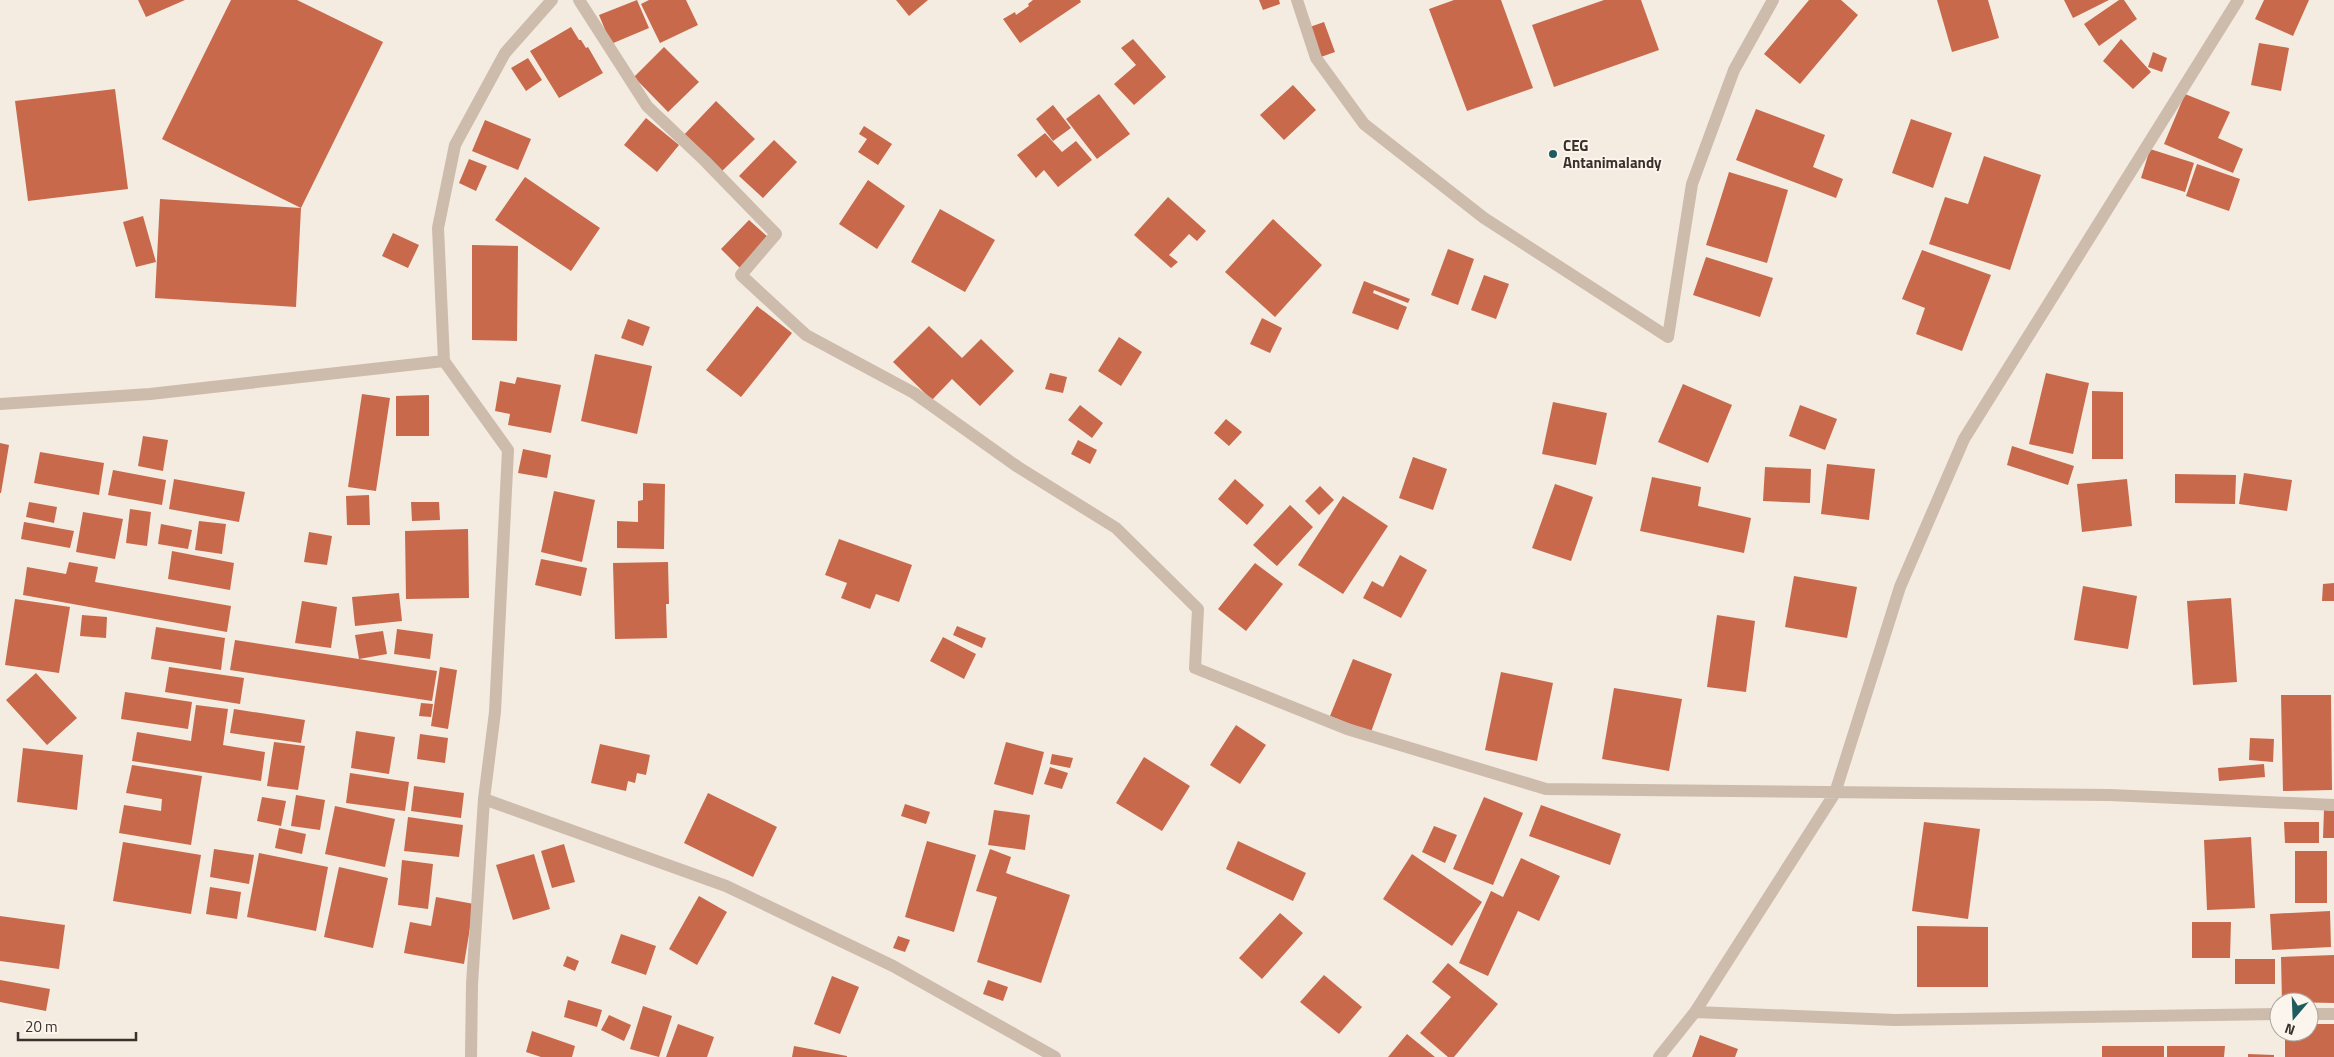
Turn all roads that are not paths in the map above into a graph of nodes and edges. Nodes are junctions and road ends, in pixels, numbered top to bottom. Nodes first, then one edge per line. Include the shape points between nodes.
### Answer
1 (552, 0) edge
2 (579, 0) edge
3 (1297, 0) edge
4 (1773, 0) edge
5 (2238, 0) edge
6 (444, 361) junction
7 (0, 404) edge
8 (1835, 793) junction
9 (484, 799) junction
10 (2334, 805) edge
11 (1695, 1012) junction
12 (2269, 1014) edge
13 (2319, 1014) edge
14 (2334, 1014) edge
15 (471, 1057) edge
16 (1055, 1057) edge
17 (1659, 1057) edge

1 - 6 street via 505,53 455,145 438,228
2 - 8 street via 647,106 776,234 741,275 806,335 914,393 1018,467 1116,528 1198,609 1195,668 1347,729 1546,789
3 - 4 street via 1316,58 1364,124 1484,218 1668,337 1692,184 1734,70
5 - 8 street via 1964,439 1900,587
6 - 7 street via 150,394
6 - 9 street via 508,450 495,712
8 - 10 street via 2110,795
8 - 11 street
9 - 15 street via 472,984
9 - 16 street via 726,886 893,966
11 - 12 street via 1894,1020
11 - 17 street
13 - 14 street

